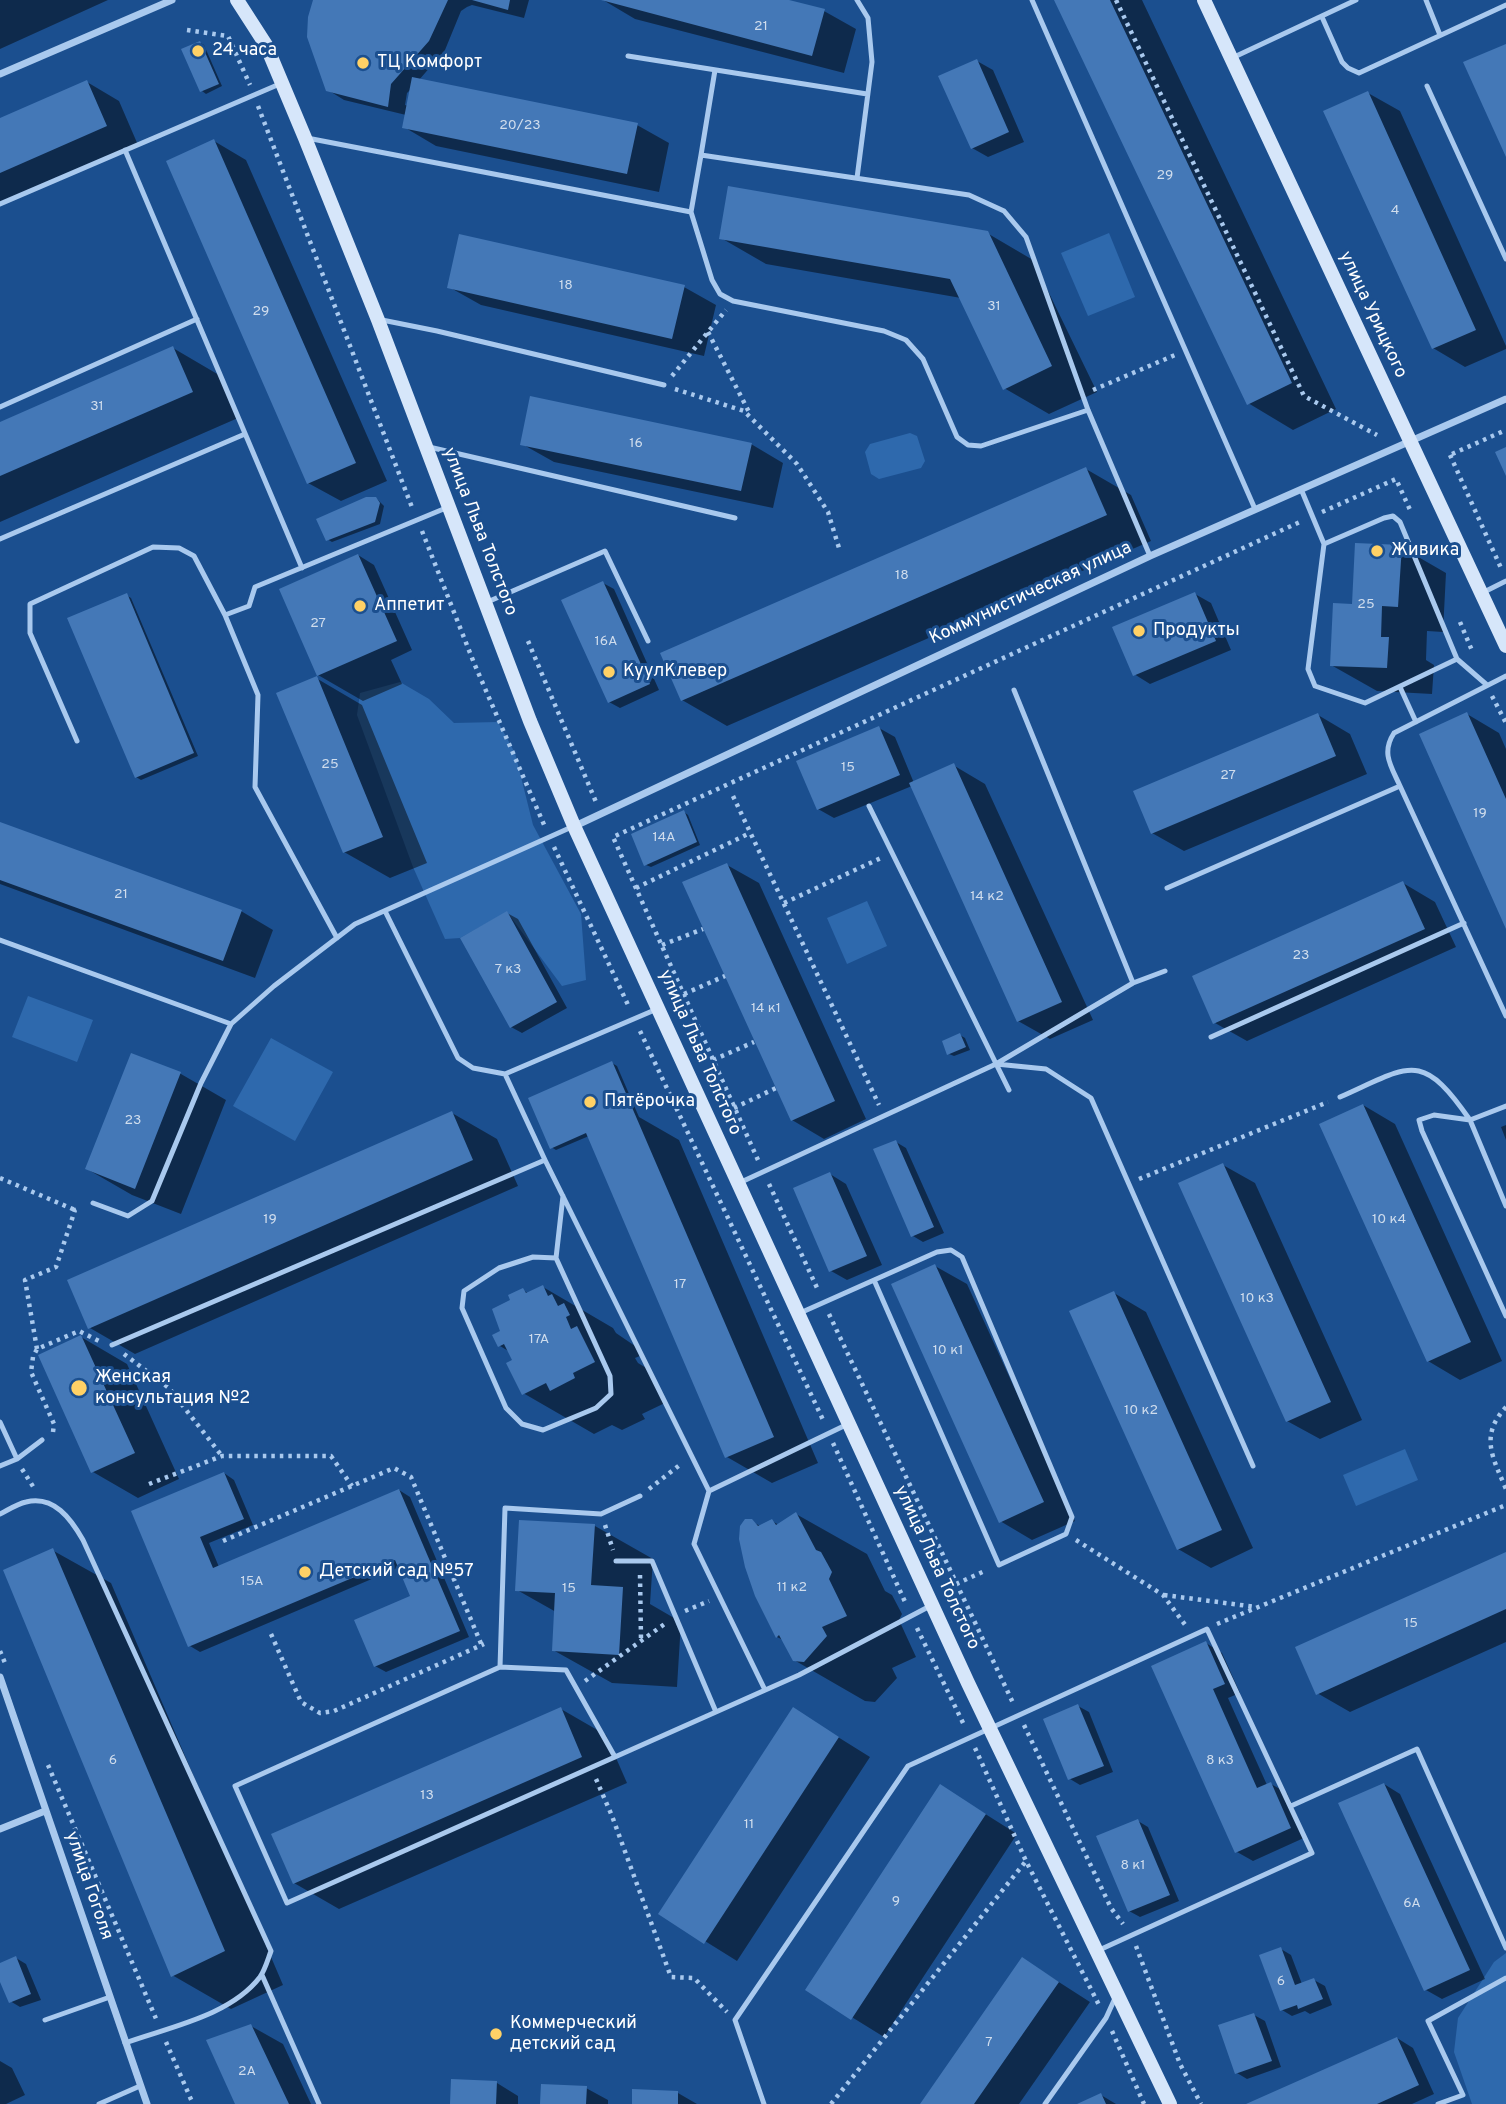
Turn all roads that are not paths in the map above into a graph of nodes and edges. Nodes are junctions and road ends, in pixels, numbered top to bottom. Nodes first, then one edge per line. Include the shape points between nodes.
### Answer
1 (172, 0) edge
2 (237, 0) edge
3 (857, 0) edge
4 (1032, 0) edge
5 (1204, 0) edge
6 (1356, 0) edge
7 (1426, 0) edge
8 (1343, 3) edge
9 (1506, 5) edge
10 (1322, 17) junction
11 (1440, 35) junction
12 (628, 56) dead end
13 (1231, 58) junction
14 (715, 70) junction
15 (0, 74) edge
16 (282, 83) junction
17 (1427, 86) dead end
18 (867, 94) junction
19 (305, 138) junction
20 (125, 150) junction
21 (701, 155) junction
22 (857, 178) junction
23 (0, 204) edge
24 (691, 212) junction
25 (1506, 259) edge
26 (197, 319) junction
27 (379, 320) junction
28 (664, 385) road end
29 (1506, 399) edge
30 (0, 407) edge
31 (1088, 410) junction
32 (245, 434) junction
33 (1409, 442) junction
34 (426, 446) junction
35 (1301, 489) junction
36 (449, 507) junction
37 (1255, 509) junction
38 (735, 518) dead end
39 (0, 540) edge
40 (1324, 544) junction
41 (1150, 556) junction
42 (302, 568) junction
43 (1506, 580) edge
44 (1481, 593) junction
45 (485, 603) junction
46 (225, 615) junction
47 (648, 641) dead end
48 (1506, 646) edge
49 (1457, 659) junction
50 (1506, 676) edge
51 (1487, 685) junction
52 (1400, 687) junction
53 (1013, 690) dead end
54 (1416, 722) junction
55 (77, 741) dead end
56 (1400, 786) junction
57 (869, 806) dead end
58 (574, 826) junction
59 (1167, 888) dead end
60 (385, 911) junction
61 (1464, 923) junction
62 (337, 938) junction
63 (0, 940) edge
64 (1165, 971) dead end
65 (1133, 983) junction
66 (657, 1009) junction
67 (1506, 1016) edge
68 (231, 1024) junction
69 (1212, 1037) dead end
70 (996, 1064) junction
71 (505, 1074) junction
72 (1009, 1090) dead end
73 (1340, 1097) road end
74 (1506, 1106) edge
75 (1470, 1120) junction
76 (545, 1160) junction
77 (737, 1184) junction
78 (563, 1196) junction
79 (93, 1203) road end
80 (1506, 1206) edge
81 (556, 1258) junction
82 (874, 1280) junction
83 (797, 1314) junction
84 (1506, 1316) edge
85 (112, 1345) road end
86 (0, 1422) edge
87 (848, 1424) junction
88 (42, 1440) road end
89 (17, 1459) junction
90 (0, 1466) edge
91 (1253, 1466) dead end
92 (709, 1491) junction
93 (640, 1496) road end
94 (0, 1514) edge
95 (616, 1561) road end
96 (932, 1605) junction
97 (500, 1667) junction
98 (1, 1681) edge
99 (765, 1690) junction
100 (716, 1712) junction
101 (990, 1729) junction
102 (615, 1757) junction
103 (1291, 1806) junction
104 (45, 1811) junction
105 (0, 1829) edge
106 (1506, 1948) edge
107 (1097, 1951) junction
108 (262, 1975) junction
109 (1506, 1978) edge
110 (1117, 1993) junction
111 (110, 1997) junction
112 (45, 2020) dead end
113 (125, 2043) junction
114 (140, 2086) junction
115 (99, 2104) edge
116 (148, 2104) edge
117 (320, 2104) edge
118 (764, 2104) edge
119 (1045, 2104) edge
120 (1170, 2104) edge
121 (1438, 2104) edge

1 - 15 street
2 - 16 street, улица Льва Толстого via 257,28
3 - 18 lane via 868,18 872,62
4 - 37 lane
5 - 13 street, улица Урицкого
6 - 8 lane
7 - 11 lane
8 - 10 lane
9 - 11 lane
10 - 11 lane via 1342,62 1359,73
10 - 13 lane
12 - 14 lane
13 - 33 street, улица Урицкого
14 - 18 lane
14 - 21 lane
16 - 19 street, улица Льва Толстого
16 - 20 lane
17 - 25 lane
18 - 22 lane
19 - 24 lane
19 - 27 street, улица Льва Толстого
20 - 23 lane
20 - 26 lane
21 - 22 lane
21 - 24 lane
22 - 31 lane via 969,195 1004,211 1026,237
24 - 31 lane via 720,293 733,301 884,331 906,340 923,359 957,437 968,445 981,446
26 - 30 lane
26 - 32 lane
27 - 28 lane
27 - 34 street, улица Льва Толстого
29 - 33 street, Коммунистическая улица
31 - 41 lane
32 - 39 lane
32 - 42 lane
33 - 35 street, Коммунистическая улица
33 - 44 street, улица Урицкого
34 - 36 street, улица Льва Толстого
34 - 38 lane
35 - 37 street, Коммунистическая улица
35 - 40 lane
36 - 42 lane
36 - 45 street, улица Льва Толстого
37 - 41 street, Коммунистическая улица
40 - 49 lane via 1384,518 1393,516 1400,522
40 - 52 lane via 1308,669 1315,686 1364,703
41 - 58 street, Коммунистическая улица
42 - 46 lane via 254,587 249,606
43 - 44 lane
44 - 48 street, улица Урицкого
45 - 47 lane via 605,551
45 - 58 street, улица Льва Толстого
46 - 55 lane via 194,556 179,548 153,547 30,604 30,633
46 - 62 lane via 258,695 255,788
49 - 51 lane
49 - 52 lane
50 - 51 lane
51 - 54 lane
52 - 54 lane
53 - 65 lane
54 - 56 lane via 1394,733 1387,744
56 - 59 lane
56 - 61 lane
57 - 70 lane
58 - 60 lane
58 - 66 street, улица Льва Толстого
60 - 62 lane
60 - 71 lane via 458,1058 473,1068
61 - 67 lane
61 - 69 lane
62 - 68 lane
63 - 68 lane
64 - 65 lane
65 - 70 lane
66 - 71 lane
66 - 77 street, улица Льва Толстого
68 - 79 lane via 152,1201 128,1216
70 - 72 lane
70 - 77 lane
70 - 91 lane via 1046,1069 1091,1098
71 - 76 lane
73 - 75 lane via 1400,1071 1416,1069 1431,1074
74 - 75 lane
75 - 80 lane
75 - 84 lane via 1434,1115 1419,1120
76 - 78 lane
76 - 85 lane
77 - 83 street, улица Льва Толстого
78 - 81 lane
78 - 92 lane
81 - 81 lane via 610,1376 611,1394 596,1408 543,1430 522,1424 506,1408 462,1308 464,1291 499,1268 533,1256
82 - 82 lane via 999,1565 1066,1534 1072,1517 962,1257 951,1250 937,1252
82 - 83 lane
83 - 87 street, улица Льва Толстого
86 - 89 lane
87 - 92 lane
87 - 96 street, улица Льва Толстого
88 - 89 lane
89 - 90 lane
92 - 99 lane via 694,1544
93 - 97 lane via 601,1514 505,1508
94 - 108 lane via 26,1502 42,1501 71,1518 262,1928 271,1951
95 - 100 lane via 652,1561
96 - 99 lane
96 - 101 street, улица Льва Толстого
97 - 102 lane via 566,1671
97 - 102 lane via 235,1786 287,1903
98 - 104 street, улица Гоголя
99 - 100 lane
100 - 102 lane
101 - 103 lane via 1207,1629
101 - 107 street, улица Льва Толстого
101 - 118 lane via 908,1766 734,2020
103 - 106 lane via 1418,1749
103 - 107 lane via 1312,1853
104 - 105 street
104 - 111 street, улица Гоголя
107 - 110 street, улица Льва Толстого
108 - 113 lane via 238,1999
108 - 117 lane
109 - 121 lane via 1428,2021 1463,2095
110 - 119 lane via 1106,2018
110 - 120 street, улица Льва Толстого
111 - 112 lane
111 - 113 street, улица Гоголя
113 - 114 street, улица Гоголя
114 - 115 lane
114 - 116 street, улица Гоголя

